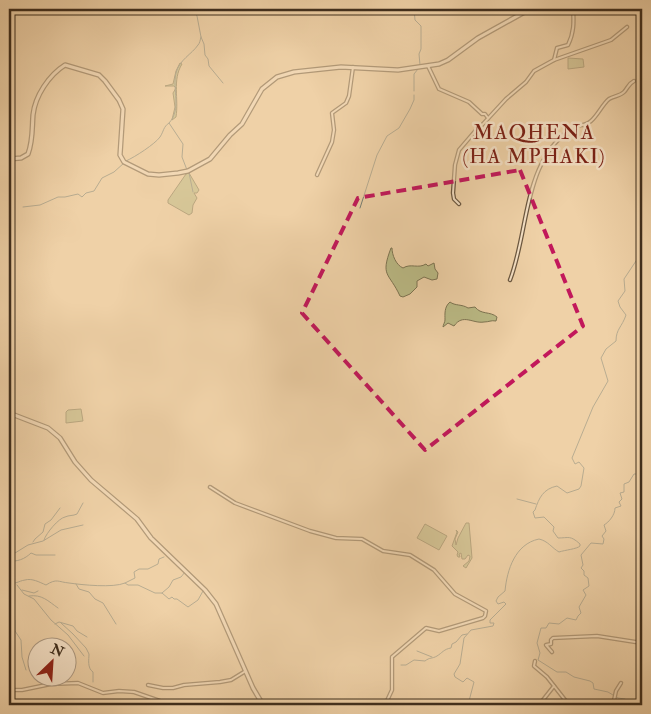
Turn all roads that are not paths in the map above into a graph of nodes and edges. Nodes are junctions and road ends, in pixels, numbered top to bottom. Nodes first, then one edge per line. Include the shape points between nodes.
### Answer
1 (517, 9) edge
2 (530, 9) edge
3 (573, 9) edge
4 (519, 14) junction
5 (627, 26) dead end
6 (554, 60) junction
7 (428, 66) junction
8 (353, 67) junction
9 (634, 81) dead end
10 (488, 118) junction
11 (9, 159) edge
12 (317, 175) dead end
13 (460, 204) dead end
14 (510, 280) dead end
15 (9, 413) edge
16 (210, 487) dead end
17 (642, 643) edge
18 (552, 652) dead end
19 (535, 661) dead end
20 (246, 671) junction
21 (620, 683) dead end
22 (148, 686) dead end
23 (554, 686) junction
24 (9, 690) edge
25 (183, 705) edge
26 (263, 705) edge
27 (385, 705) edge
28 (539, 705) edge
29 (569, 705) edge
30 (613, 705) edge

1 - 4 street
2 - 4 street
3 - 6 street via 571,38 568,46 557,48
4 - 7 street via 448,60
5 - 6 street via 611,40
6 - 10 street via 534,71
7 - 8 street via 398,70
7 - 10 street via 439,88 469,102
8 - 11 street via 305,70 277,77 262,89 242,124 210,159 185,172 159,175 148,174 122,160 123,106 105,80 99,75 65,65 46,83 37,101 28,154
8 - 12 street via 349,96 344,106 332,113 332,142
9 - 14 street via 623,93 609,99 593,119 567,131 548,153 532,189
10 - 13 street via 456,158 453,194
15 - 20 street via 48,428 60,438 91,480 138,519 152,538 205,590 216,604
16 - 27 street via 234,503 315,532 336,538 362,539 383,551 410,555 434,570 455,594 486,611 483,618 462,625 439,630 426,628 394,653 392,690
17 - 18 street via 597,636 553,638 551,644 546,645
19 - 23 street via 534,666
20 - 22 street via 220,682 173,688
20 - 26 street
21 - 30 street
23 - 28 street
23 - 29 street
24 - 25 street via 78,683 103,692 134,692

